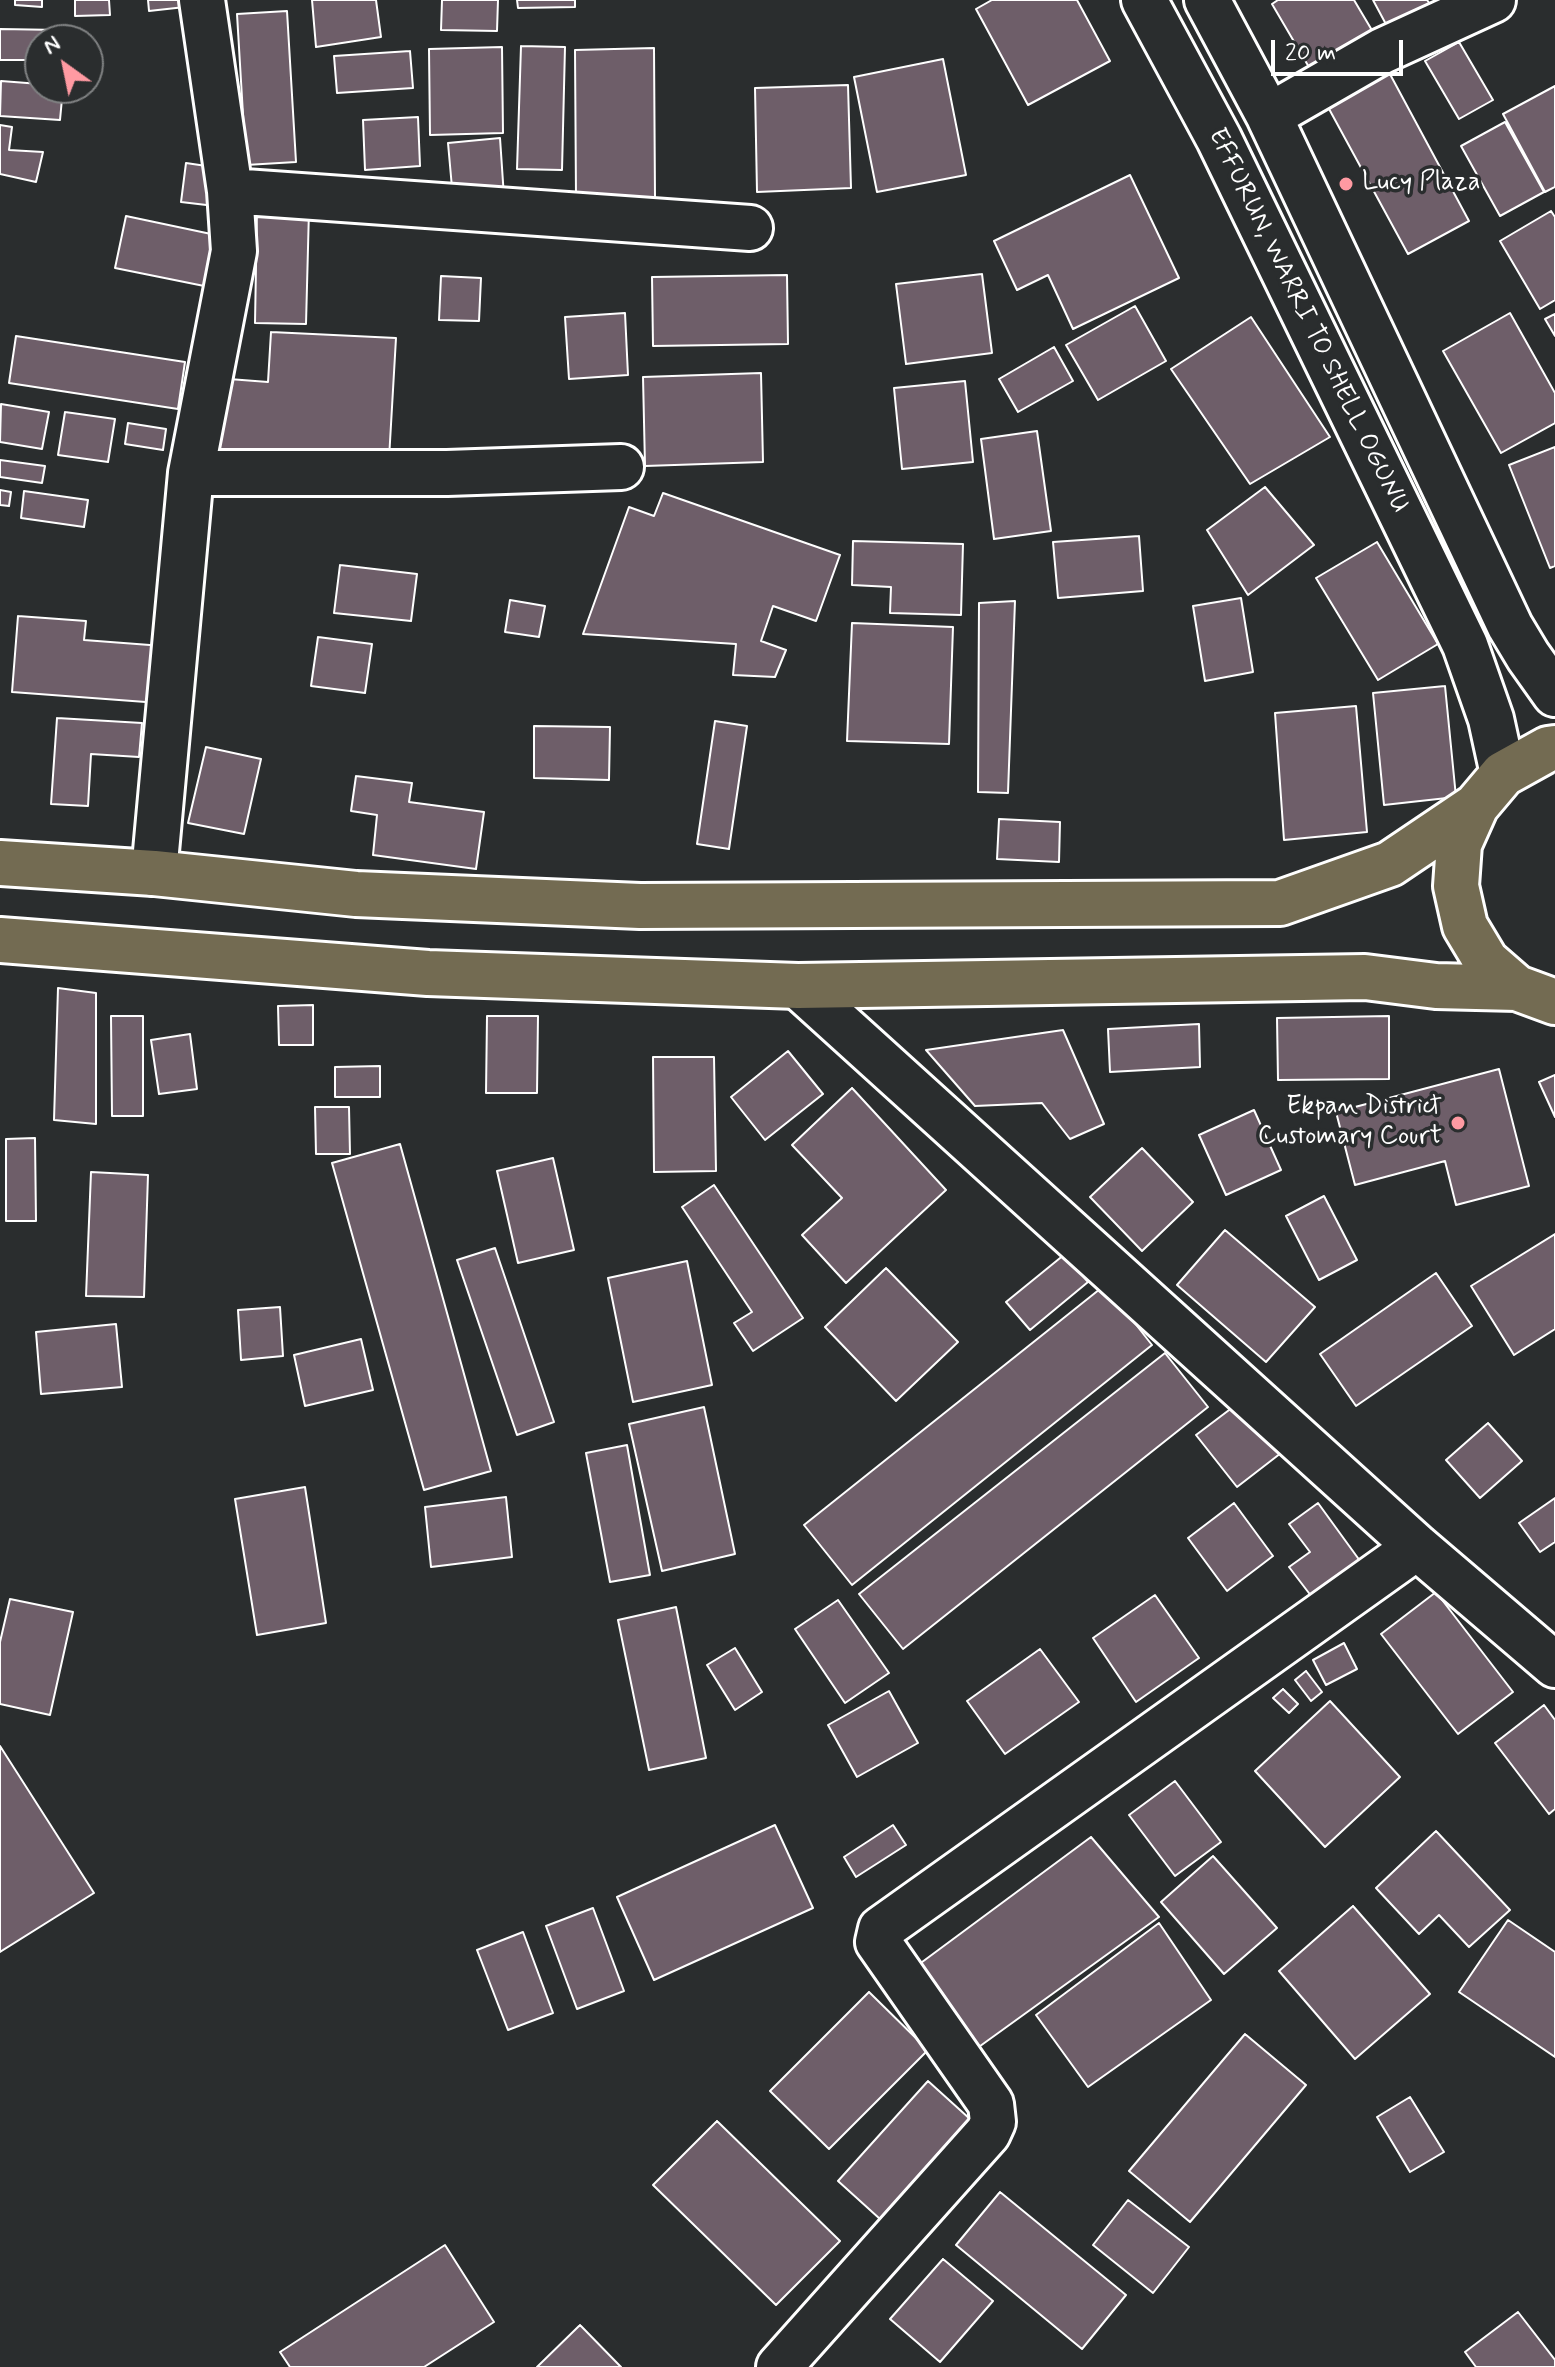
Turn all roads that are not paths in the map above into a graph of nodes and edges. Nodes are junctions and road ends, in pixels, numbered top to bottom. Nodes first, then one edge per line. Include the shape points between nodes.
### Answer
1 (202, 0) edge
2 (1144, 0) edge
3 (1207, 0) edge
4 (1493, 0) edge
5 (1269, 116) junction
6 (230, 191) junction
7 (750, 228) dead end
8 (621, 467) dead end
9 (191, 473) junction
10 (1555, 694) edge
11 (1555, 748) edge
12 (1489, 790) junction
13 (0, 863) edge
14 (154, 873) junction
15 (0, 940) edge
16 (798, 986) junction
17 (1536, 995) edge
18 (1417, 1547) junction
19 (1555, 1665) edge
20 (779, 2367) edge

1 - 6 street
2 - 12 street, EFFURUN, WARRI TO SHELL OGUNU via 1226,153 1465,645 1491,719
3 - 5 street, EFFURUN, WARRI TO SHELL OGUNU
4 - 5 street via 1382,51
5 - 10 street, EFFURUN, WARRI TO SHELL OGUNU via 1510,626
6 - 7 street
6 - 9 street via 234,251
8 - 9 street
9 - 14 street
11 - 12 main road
12 - 14 main road via 1390,864 1280,903 640,906 356,894
12 - 17 main road via 1459,844 1456,886 1465,926 1486,961
13 - 14 main road
15 - 16 main road via 428,973
16 - 17 main road via 1365,977
16 - 18 street
18 - 19 street
18 - 20 street via 881,1929 878,1942 991,2104 993,2122

